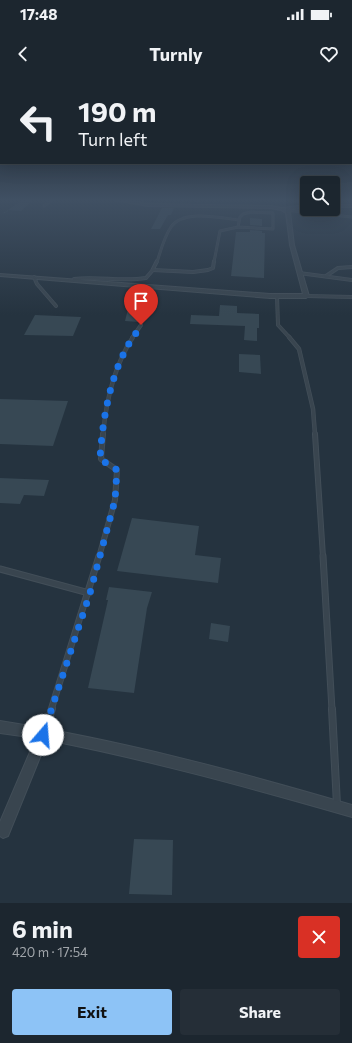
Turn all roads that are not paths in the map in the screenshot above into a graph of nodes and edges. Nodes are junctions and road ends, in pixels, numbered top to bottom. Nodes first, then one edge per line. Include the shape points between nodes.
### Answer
1 (165, 238) edge
2 (219, 238) edge
3 (291, 238) edge
4 (352, 267) edge
5 (153, 270) junction
6 (299, 273) junction
7 (0, 275) edge
8 (326, 276) junction
9 (34, 277) junction
10 (74, 280) junction
11 (352, 280) edge
12 (277, 296) junction
13 (306, 296) junction
14 (352, 297) edge
15 (56, 306) dead end
16 (141, 325) dead end
17 (0, 569) edge
18 (90, 593) junction
19 (0, 727) edge
20 (43, 735) junction
21 (338, 807) junction
22 (352, 811) edge
23 (3, 831) dead end

1 - 5 lane
2 - 5 lane via 211,270
3 - 6 street
4 - 8 lane via 339,267
5 - 10 lane via 146,278 139,279 87,277
6 - 8 lane
6 - 13 street
7 - 9 street
8 - 11 lane
9 - 10 street
9 - 15 lane
10 - 12 street
12 - 13 street
12 - 21 lane via 278,325 298,349 313,410
13 - 14 lane
16 - 18 lane via 125,350 116,373 104,421 100,459 117,470 115,500
17 - 18 lane
18 - 20 lane
19 - 20 street
20 - 21 street via 196,768
20 - 23 street
21 - 22 street

